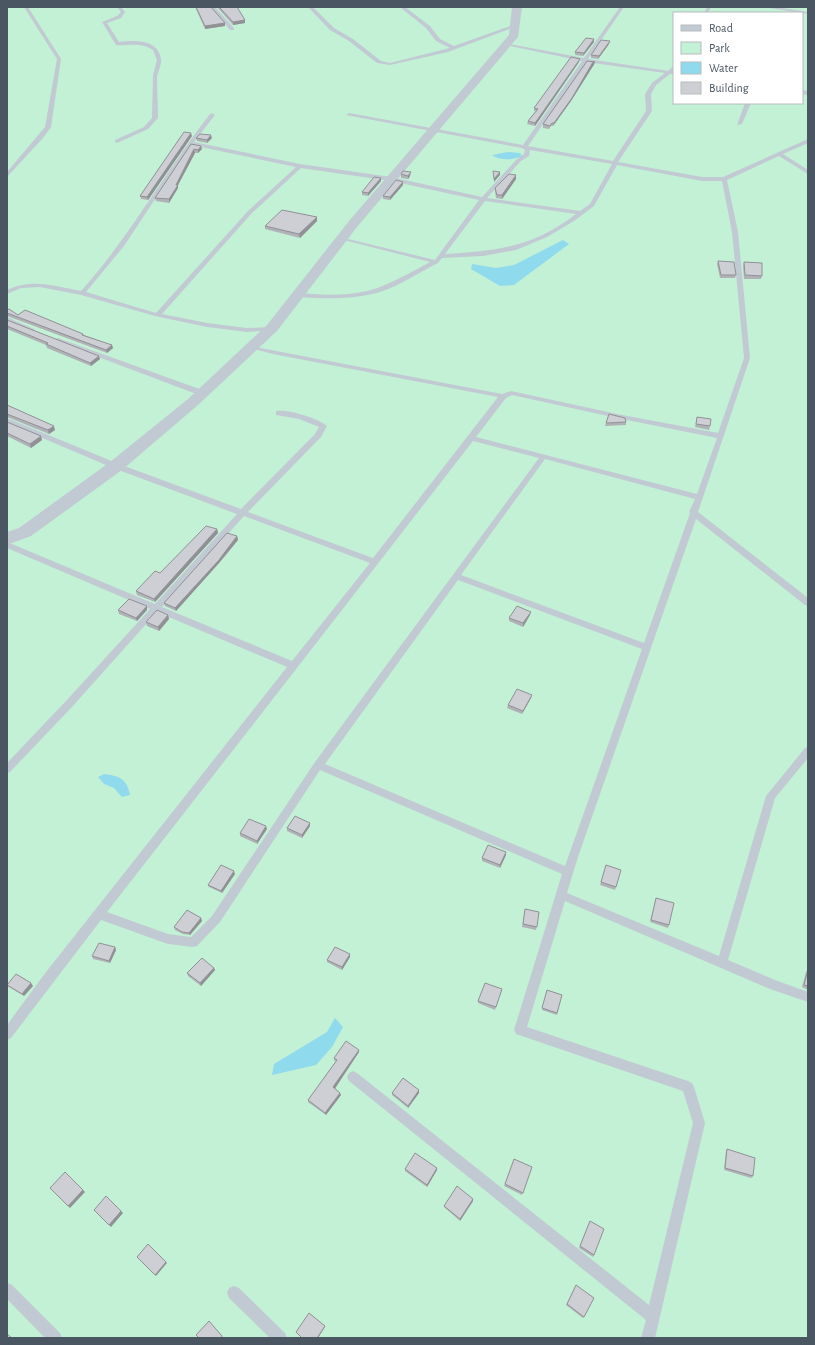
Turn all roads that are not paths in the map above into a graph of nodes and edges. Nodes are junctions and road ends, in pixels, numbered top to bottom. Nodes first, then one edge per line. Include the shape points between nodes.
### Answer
1 (26, 7) edge
2 (119, 7) edge
3 (213, 7) edge
4 (310, 7) edge
5 (402, 7) edge
6 (517, 7) edge
7 (622, 7) edge
8 (765, 7) edge
9 (792, 10) edge
10 (803, 12) edge
11 (515, 26) junction
12 (232, 29) dead end
13 (506, 44) junction
14 (454, 48) junction
15 (585, 60) junction
16 (672, 72) edge
17 (748, 104) edge
18 (212, 115) dead end
19 (348, 115) dead end
20 (739, 124) dead end
21 (433, 130) junction
22 (117, 141) dead end
23 (808, 141) edge
24 (191, 142) junction
25 (524, 147) junction
26 (779, 154) junction
27 (614, 163) junction
28 (300, 166) junction
29 (808, 172) edge
30 (7, 175) edge
31 (391, 179) junction
32 (724, 179) junction
33 (483, 199) junction
34 (581, 213) junction
35 (342, 238) junction
36 (441, 256) junction
37 (436, 262) junction
38 (7, 292) edge
39 (82, 293) junction
40 (297, 295) junction
41 (157, 315) junction
42 (7, 319) edge
43 (272, 328) junction
44 (43, 334) edge
45 (50, 337) edge
46 (252, 347) junction
47 (202, 393) junction
48 (503, 396) junction
49 (279, 413) dead end
50 (7, 420) edge
51 (721, 436) junction
52 (472, 438) junction
53 (543, 457) junction
54 (116, 466) junction
55 (699, 497) junction
56 (693, 512) junction
57 (242, 513) junction
58 (8, 544) edge
59 (375, 562) junction
60 (456, 576) junction
61 (808, 603) edge
62 (155, 608) junction
63 (646, 647) junction
64 (294, 666) junction
65 (808, 751) edge
66 (318, 765) junction
67 (7, 768) edge
68 (568, 872) junction
69 (561, 895) junction
70 (99, 914) junction
71 (722, 963) junction
72 (808, 997) edge
73 (7, 1034) edge
74 (353, 1077) dead end
75 (7, 1290) edge
76 (234, 1292) dead end
77 (653, 1317) junction
78 (54, 1338) edge
79 (280, 1338) edge
80 (648, 1338) edge

1 - 30 lane via 59,59 48,127
2 - 22 lane via 123,12 119,17 104,22 118,44 148,44 155,48 159,60 155,75 155,118 146,128
3 - 12 lane
4 - 14 lane via 332,29 352,40 379,62 390,64
5 - 14 lane via 428,27 438,40
6 - 11 street
7 - 15 lane
8 - 9 lane
9 - 10 lane
11 - 13 street via 514,35
11 - 14 lane
13 - 15 lane
13 - 21 street
15 - 16 lane
15 - 25 lane
16 - 27 lane via 654,84 648,94 649,111
17 - 20 lane
18 - 24 lane
19 - 21 lane
21 - 25 lane
21 - 31 street
23 - 26 lane
24 - 28 lane
24 - 39 lane via 99,276
25 - 27 lane
25 - 33 lane via 528,150 526,155
26 - 29 lane
26 - 32 lane
27 - 32 lane via 702,179
27 - 34 lane via 592,205
28 - 31 lane
28 - 41 lane via 250,212
31 - 33 lane
31 - 35 street
32 - 51 lane via 735,232 747,358
33 - 34 lane
33 - 36 lane
34 - 36 lane via 545,236 516,248 482,254
35 - 37 lane
35 - 40 street
36 - 37 lane
37 - 40 lane via 381,289 354,295
38 - 39 lane via 20,286 40,285
39 - 41 lane
40 - 43 street
41 - 43 lane via 247,330
42 - 44 lane
43 - 46 street
45 - 47 lane
46 - 47 street
46 - 48 lane
47 - 54 street
48 - 51 lane via 511,393
48 - 52 lane
49 - 57 lane via 298,415 323,426 318,436
50 - 54 lane
51 - 55 lane
52 - 53 lane
52 - 59 lane
53 - 55 lane
53 - 60 lane
54 - 57 lane
54 - 58 street
55 - 56 lane
56 - 61 lane
56 - 63 lane
57 - 59 lane
57 - 62 lane
58 - 62 lane
59 - 64 lane
60 - 63 lane
60 - 66 lane
62 - 64 lane
62 - 67 lane via 68,705
63 - 68 lane
64 - 70 lane
65 - 71 lane via 771,796
66 - 68 lane
66 - 70 lane via 216,919 192,942 168,939
68 - 69 lane
69 - 71 lane
69 - 77 lane via 520,1030 688,1086 699,1123
70 - 73 lane
71 - 72 lane
74 - 77 lane
75 - 78 lane
76 - 79 lane
77 - 80 lane

